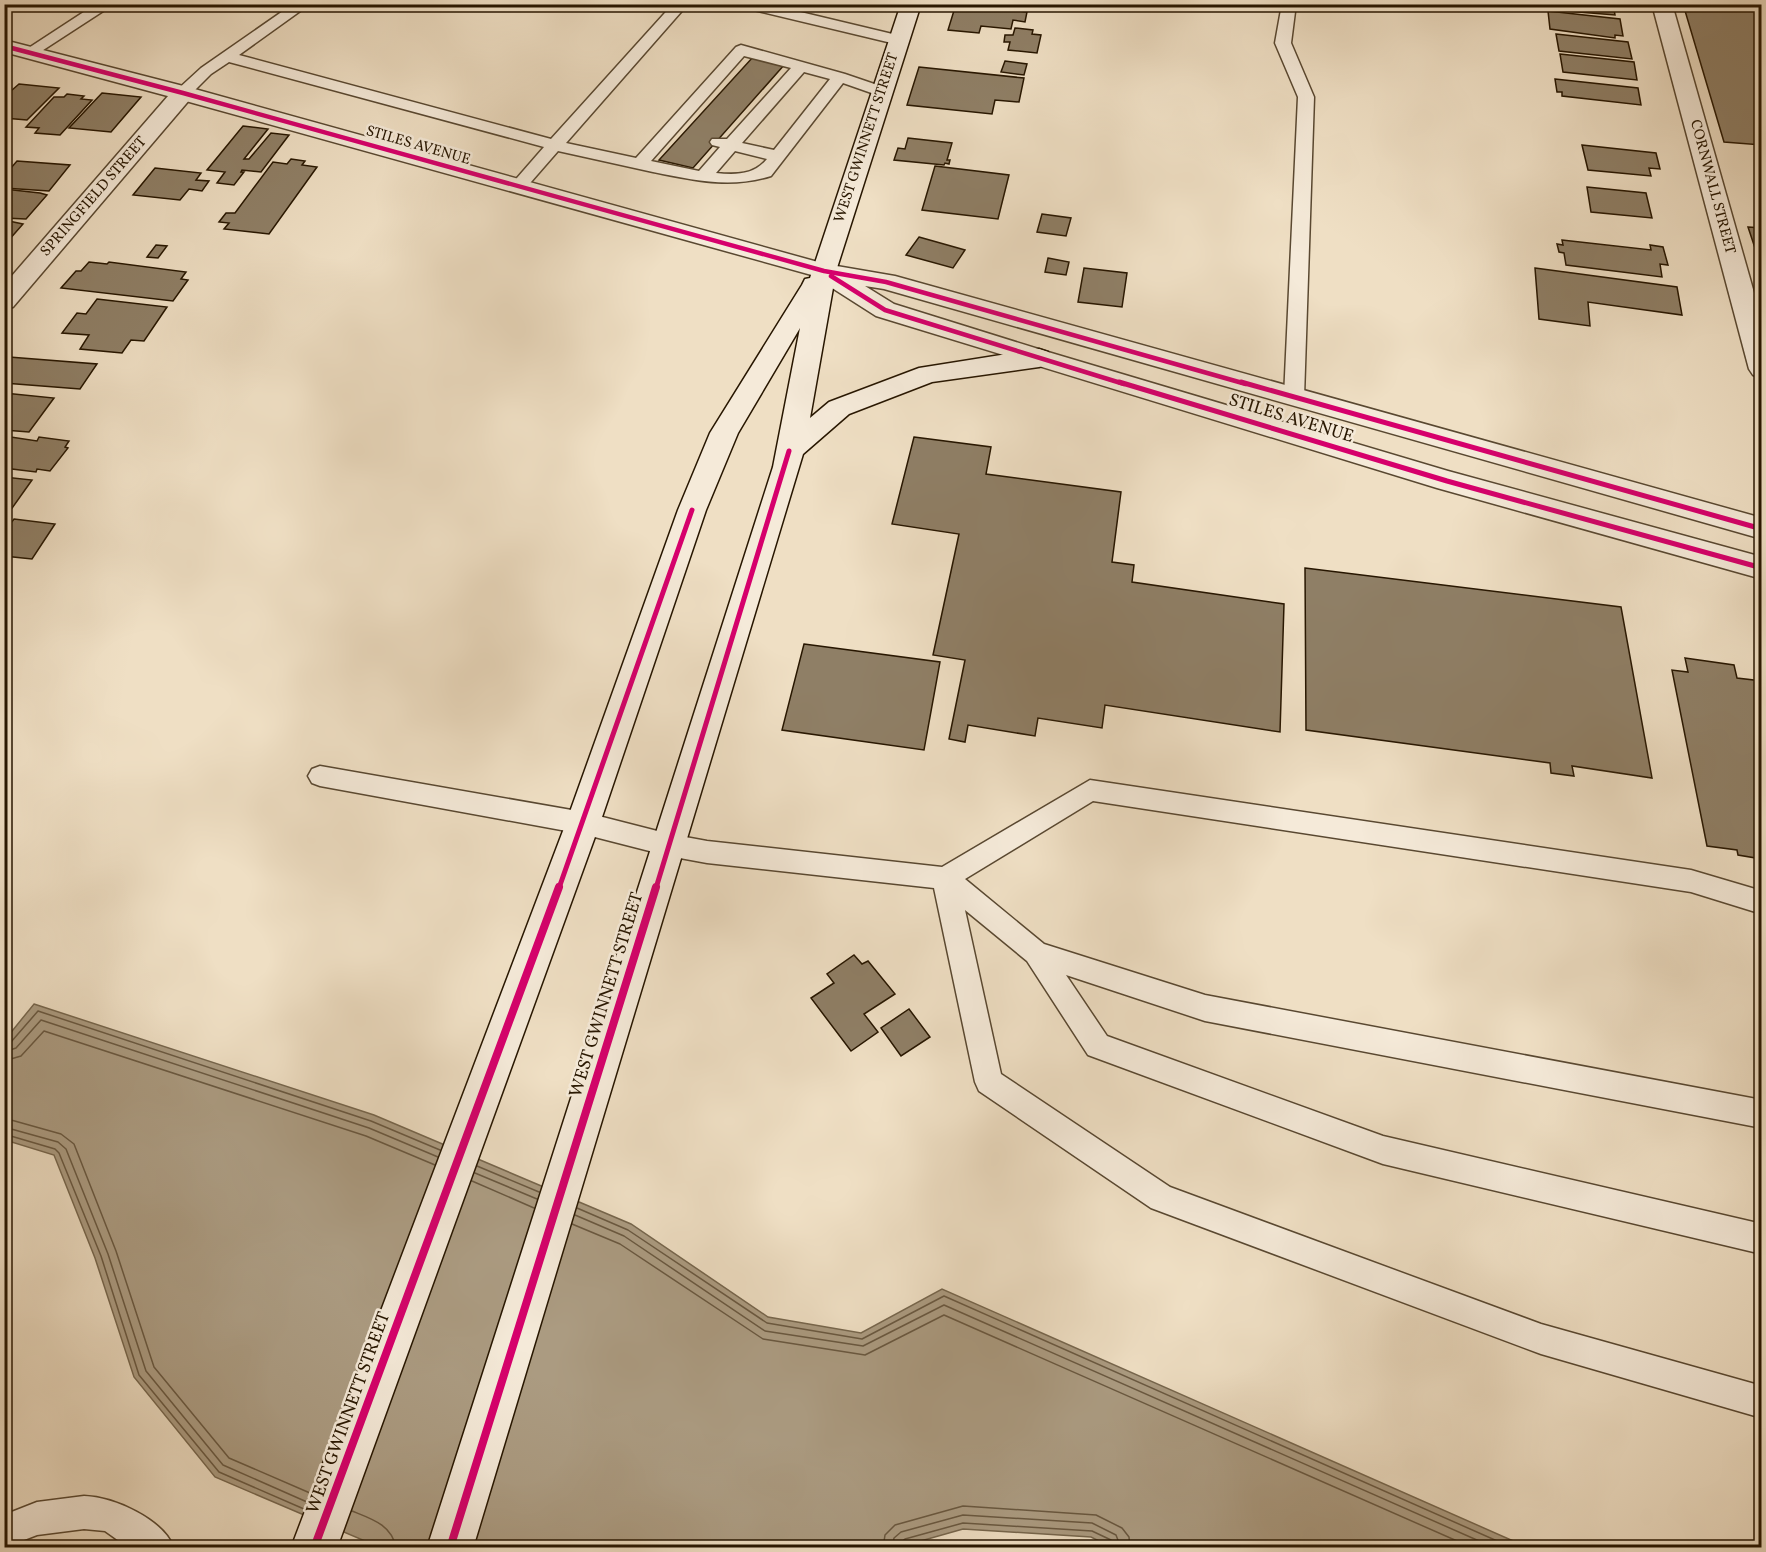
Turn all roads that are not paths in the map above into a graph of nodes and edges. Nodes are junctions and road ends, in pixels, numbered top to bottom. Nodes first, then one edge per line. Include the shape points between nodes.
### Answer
1 (107, 4) edge
2 (303, 4) edge
3 (681, 4) edge
4 (746, 4) edge
5 (826, 4) edge
6 (911, 4) edge
7 (1289, 4) edge
8 (1662, 4) edge
9 (818, 21) junction
10 (900, 40) junction
11 (4, 46) edge
12 (29, 53) junction
13 (227, 57) junction
14 (801, 66) junction
15 (840, 77) junction
16 (883, 92) junction
17 (183, 93) junction
18 (757, 116) junction
19 (801, 127) junction
20 (723, 144) junction
21 (554, 146) junction
22 (777, 156) junction
23 (640, 164) junction
24 (704, 176) junction
25 (518, 186) junction
26 (824, 271) junction
27 (4, 301) edge
28 (1039, 358) junction
29 (1761, 369) edge
30 (1294, 397) junction
31 (789, 451) junction
32 (1761, 529) edge
33 (1761, 568) edge
34 (320, 776) dead end
35 (583, 823) junction
36 (669, 845) junction
37 (945, 878) junction
38 (1761, 903) edge
39 (1036, 954) junction
40 (1761, 1114) edge
41 (1761, 1239) edge
42 (1761, 1402) edge
43 (4, 1535) edge
44 (158, 1548) edge
45 (314, 1548) edge
46 (450, 1548) edge

1 - 12 lane
2 - 13 lane
3 - 21 lane
4 - 9 lane
5 - 9 lane
6 - 10 street, WEST GWINNETT STREET
7 - 30 lane via 1283,42 1306,97
8 - 29 street, CORNWALL STREET
9 - 10 lane
10 - 16 street, WEST GWINNETT STREET
11 - 12 street, STILES AVENUE
12 - 17 street, STILES AVENUE
13 - 17 lane
13 - 21 lane
14 - 15 lane
14 - 18 lane via 774,85
14 - 23 lane via 741,50 728,75 677,131
15 - 16 lane
15 - 19 lane
16 - 26 street, WEST GWINNETT STREET
17 - 25 street, STILES AVENUE
17 - 27 street, SPRINGFIELD STREET
18 - 19 lane
18 - 20 lane
19 - 22 lane
20 - 22 lane
20 - 24 lane
21 - 23 lane
21 - 25 lane
22 - 24 lane via 765,172 752,178 726,180
23 - 24 lane
25 - 26 street, STILES AVENUE
26 - 28 street, STILES AVENUE via 885,310
26 - 30 street, STILES AVENUE via 886,282
26 - 31 street, WEST GWINNETT STREET
26 - 35 street, WEST GWINNETT STREET via 724,433 692,510
28 - 31 street via 928,374 839,408
28 - 33 street, STILES AVENUE via 1447,481
30 - 32 street, STILES AVENUE
31 - 36 street, WEST GWINNETT STREET
34 - 35 lane
35 - 36 lane
35 - 45 street, WEST GWINNETT STREET
36 - 37 lane
36 - 46 street, WEST GWINNETT STREET
37 - 38 lane via 1090,790 1690,881
37 - 39 lane
37 - 42 lane via 989,1082 1161,1198 1541,1339
39 - 40 lane via 1205,1008
39 - 41 lane via 1098,1046 1383,1150
43 - 44 lane via 10,1528 55,1514 107,1515

